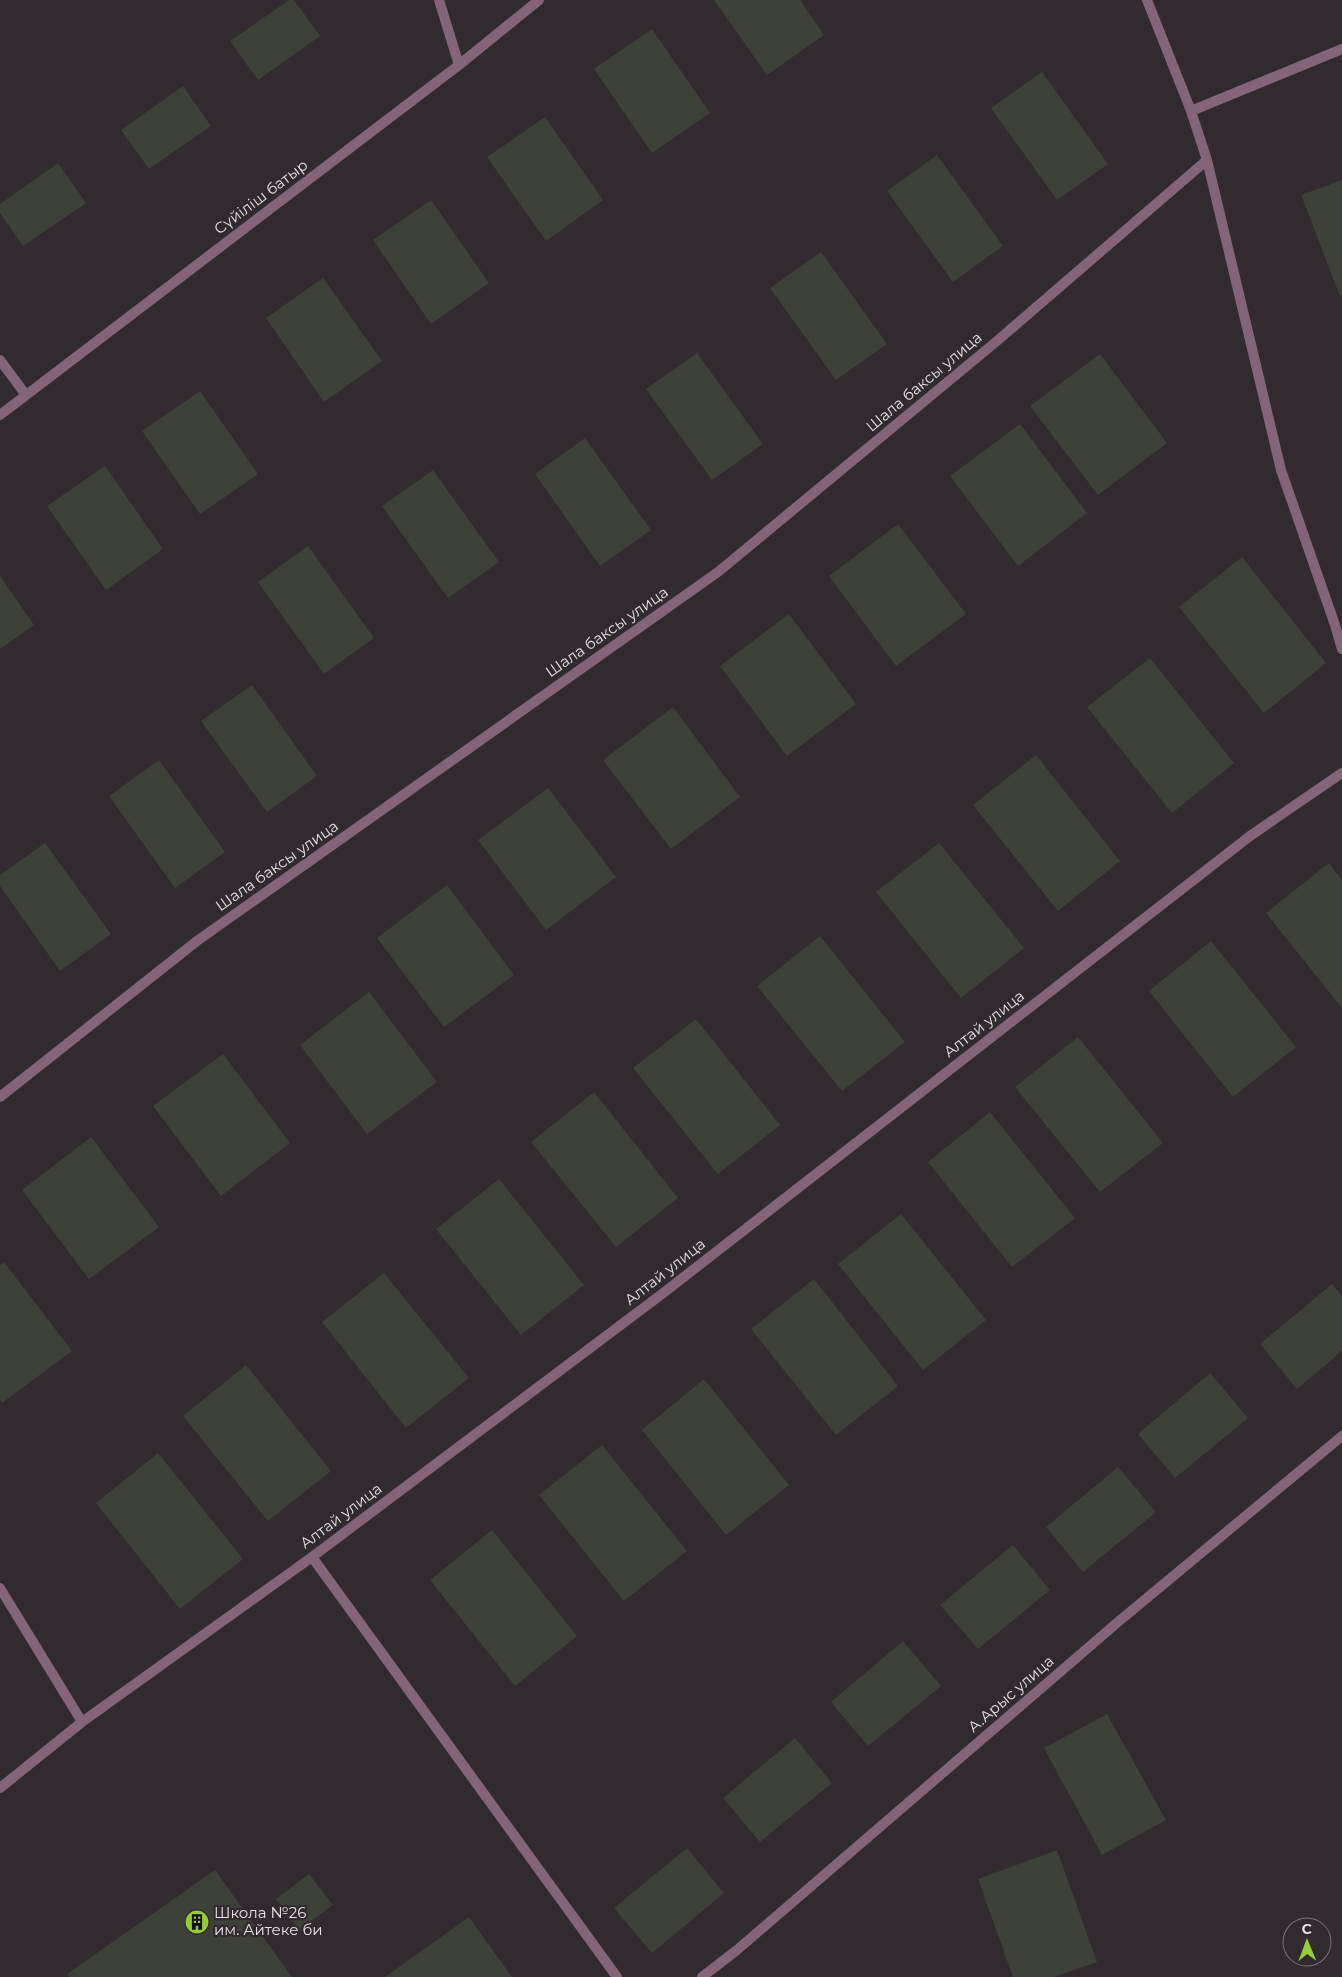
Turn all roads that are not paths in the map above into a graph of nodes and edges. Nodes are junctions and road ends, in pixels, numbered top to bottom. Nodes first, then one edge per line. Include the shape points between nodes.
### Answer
1 (439, 0) edge
2 (539, 0) edge
3 (1147, 0) edge
4 (1342, 49) edge
5 (459, 65) junction
6 (1191, 111) junction
7 (1206, 160) junction
8 (0, 360) edge
9 (26, 395) junction
10 (0, 415) edge
11 (1339, 623) edge
12 (1342, 649) edge
13 (1342, 773) edge
14 (0, 1096) edge
15 (1342, 1436) edge
16 (312, 1557) junction
17 (0, 1588) edge
18 (82, 1722) junction
19 (0, 1788) edge
20 (617, 1977) edge
21 (702, 1977) edge

1 - 5 street
2 - 5 street, Сүйіліш батыр
3 - 6 street
4 - 6 street
5 - 9 street, Сүйіліш батыр
6 - 7 street
7 - 11 street via 1281,470
7 - 14 street, Шала баксы улица via 997,341 718,572 197,941
8 - 9 street
9 - 10 street, Сүйіліш батыр
11 - 12 street
13 - 16 street, Алтай улица via 1250,836 662,1294
15 - 21 street, А.Арыс улица via 1118,1622
16 - 18 street, Алтай улица
16 - 20 street
17 - 18 street
18 - 19 street, Алтай улица

